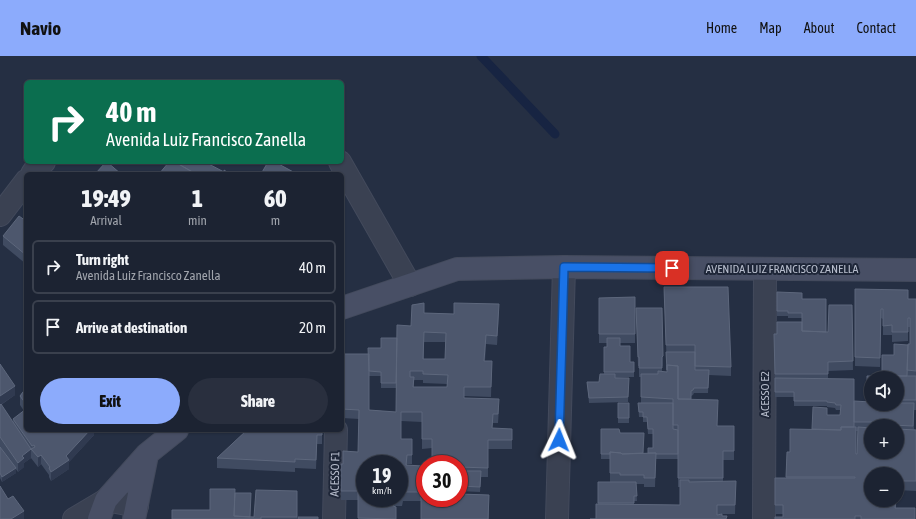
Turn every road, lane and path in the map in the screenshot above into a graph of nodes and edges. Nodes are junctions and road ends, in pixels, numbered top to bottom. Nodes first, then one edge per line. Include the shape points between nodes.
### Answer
1 (41, 164) edge
2 (341, 164) edge
3 (33, 172) edge
4 (24, 184) edge
5 (0, 216) edge
6 (564, 267) junction
7 (765, 269) junction
8 (916, 270) edge
9 (410, 285) junction
10 (344, 307) edge
11 (174, 432) edge
12 (336, 432) edge
13 (147, 454) junction
14 (102, 510) edge
15 (136, 512) edge
16 (74, 519) edge
17 (334, 519) edge
18 (557, 519) edge
19 (764, 519) edge

1 - 3 street
2 - 9 street
4 - 5 street
6 - 7 street, AVENIDA LUIZ FRANCISCO ZANELLA
6 - 9 street, AVENIDA LUIZ FRANCISCO ZANELLA via 458,269
6 - 18 street
7 - 8 street, AVENIDA LUIZ FRANCISCO ZANELLA
7 - 19 street, ACESSO E2
9 - 10 street, AVENIDA LUIZ FRANCISCO ZANELLA
11 - 13 street
12 - 17 street, ACESSO F1
13 - 14 street
13 - 15 street
14 - 15 street
14 - 16 street

